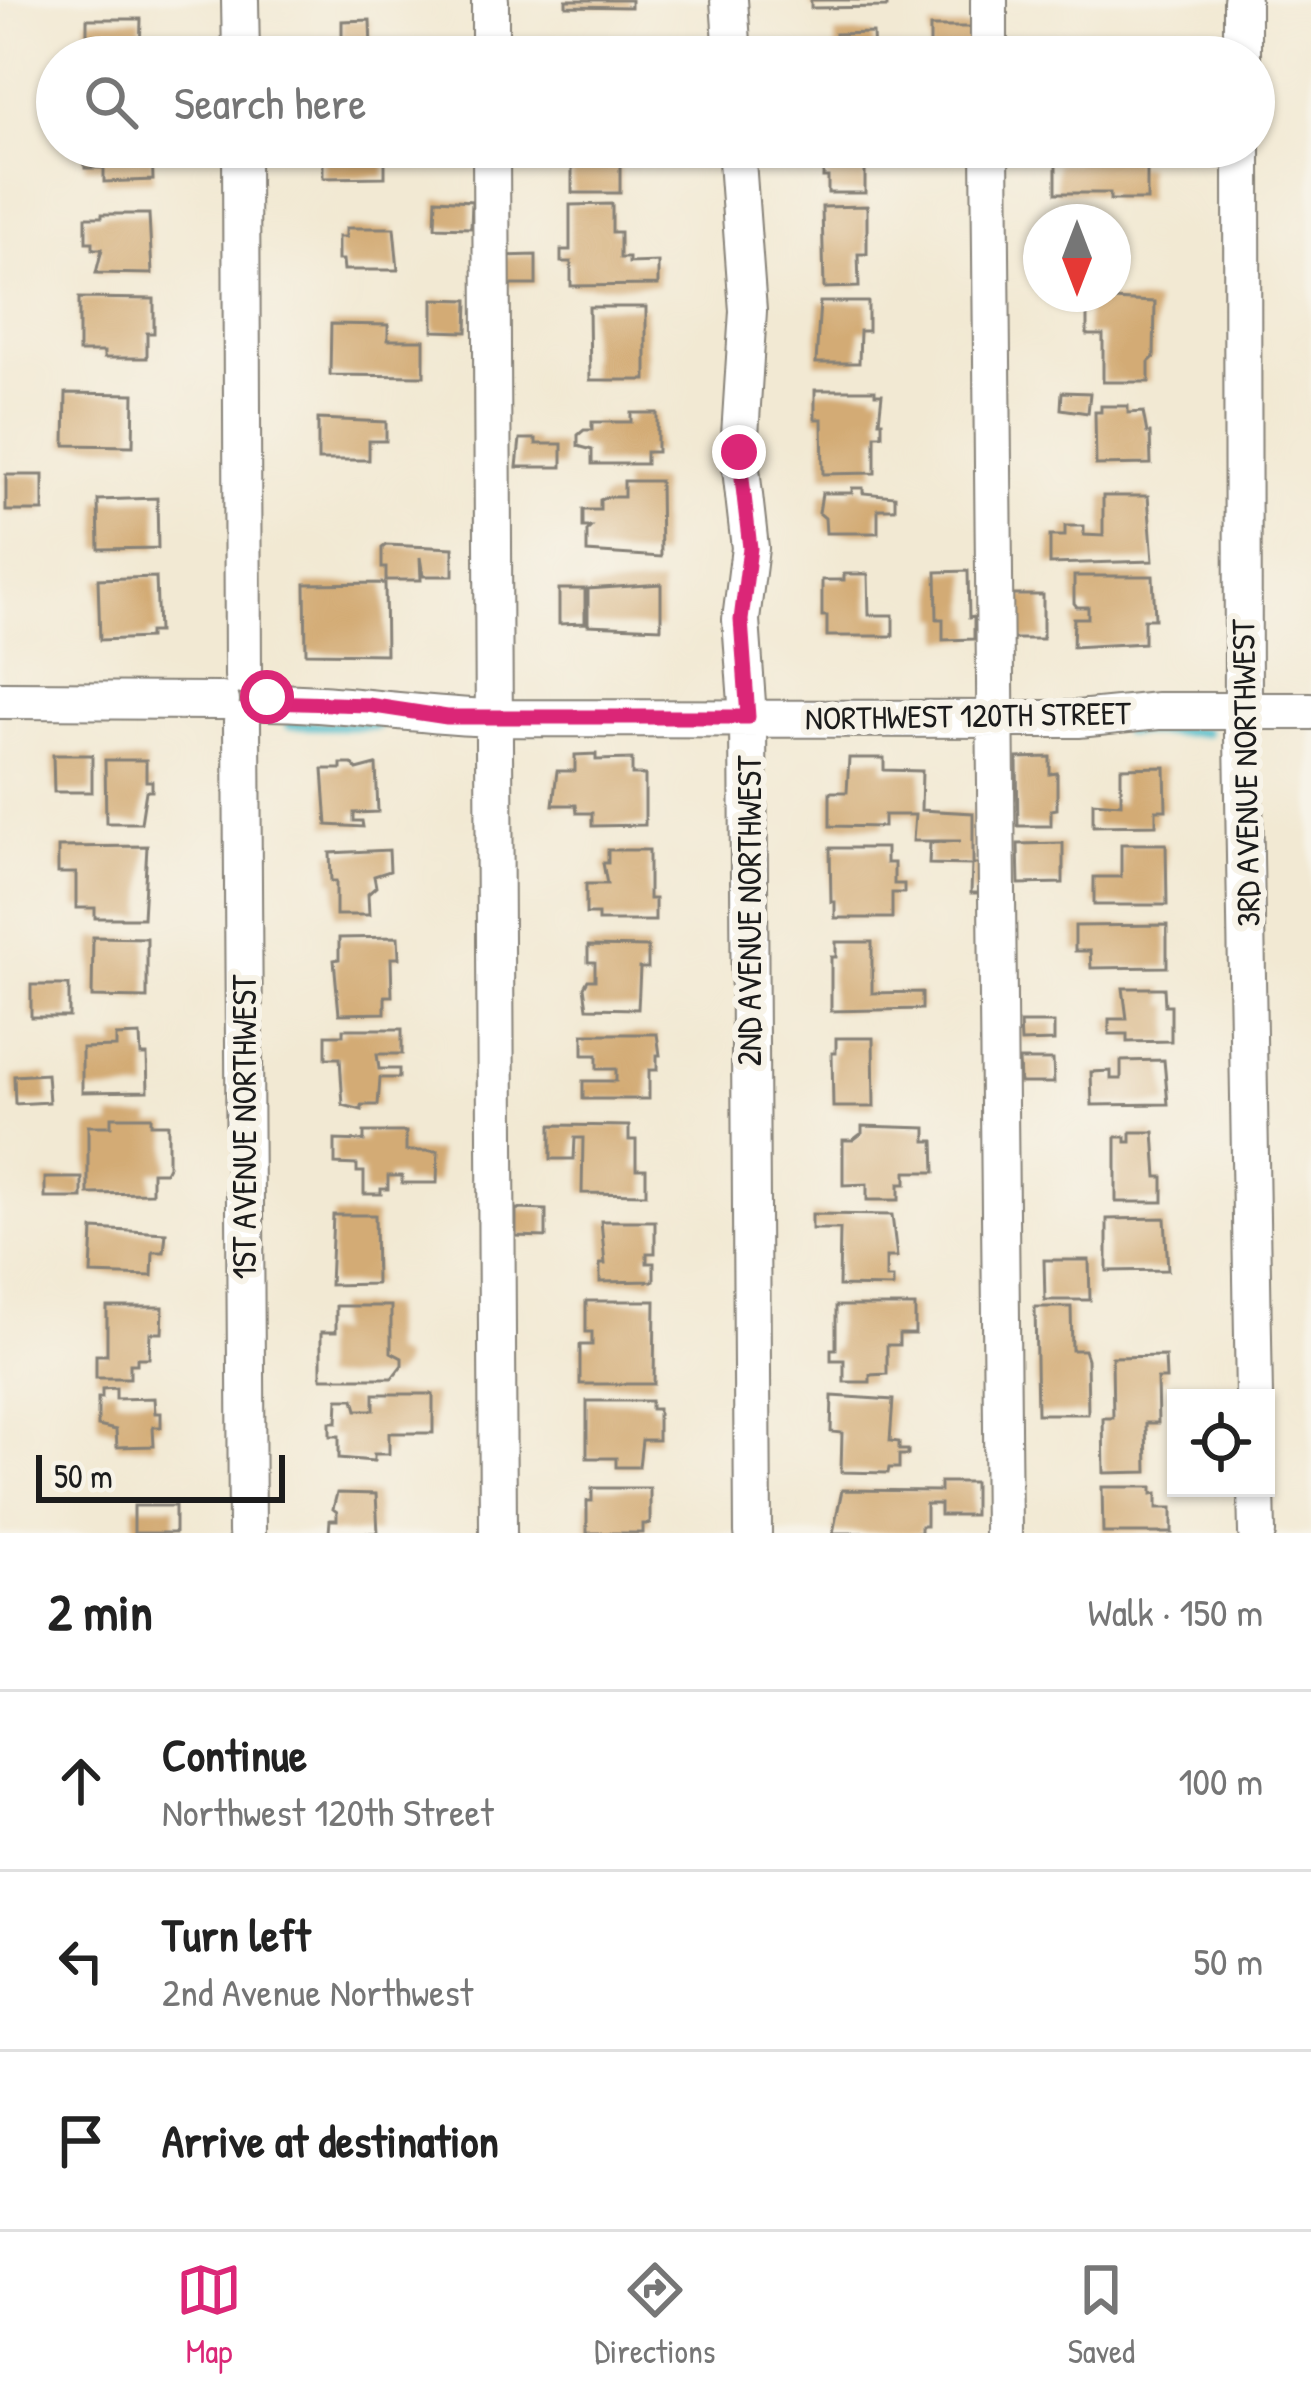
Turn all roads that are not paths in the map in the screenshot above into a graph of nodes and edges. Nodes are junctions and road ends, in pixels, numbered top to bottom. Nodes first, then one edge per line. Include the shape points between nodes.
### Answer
1 (240, 0) edge
2 (490, 0) edge
3 (728, 0) edge
4 (989, 0) edge
5 (1242, 0) edge
6 (241, 36) edge
7 (490, 36) edge
8 (732, 36) edge
9 (989, 36) edge
10 (1242, 36) edge
11 (241, 168) edge
12 (491, 168) edge
13 (738, 168) edge
14 (990, 168) edge
15 (1242, 168) edge
16 (0, 700) edge
17 (243, 700) junction
18 (1243, 710) junction
19 (1311, 711) edge
20 (748, 717) junction
21 (494, 718) junction
22 (997, 718) junction
23 (1254, 1389) edge
24 (1256, 1497) edge
25 (247, 1533) edge
26 (498, 1533) edge
27 (752, 1533) edge
28 (1003, 1533) edge
29 (1257, 1533) edge

1 - 6 street
2 - 7 street
3 - 8 street
4 - 9 street
5 - 10 street
11 - 17 street, 1ST AVENUE NORTHWEST
12 - 21 street
13 - 20 street, 2ND AVENUE NORTHWEST via 748,311 739,452 750,548 741,620
14 - 22 street
15 - 18 street, 3RD AVENUE NORTHWEST
16 - 17 street, NORTHWEST 120TH STREET
17 - 21 street, NORTHWEST 120TH STREET
17 - 25 street, 1ST AVENUE NORTHWEST
18 - 19 street, NORTHWEST 120TH STREET
18 - 22 street, NORTHWEST 120TH STREET
18 - 23 street, 3RD AVENUE NORTHWEST
20 - 21 street, NORTHWEST 120TH STREET
20 - 22 street, NORTHWEST 120TH STREET
20 - 27 street, 2ND AVENUE NORTHWEST
21 - 26 street
22 - 28 street
24 - 29 street

